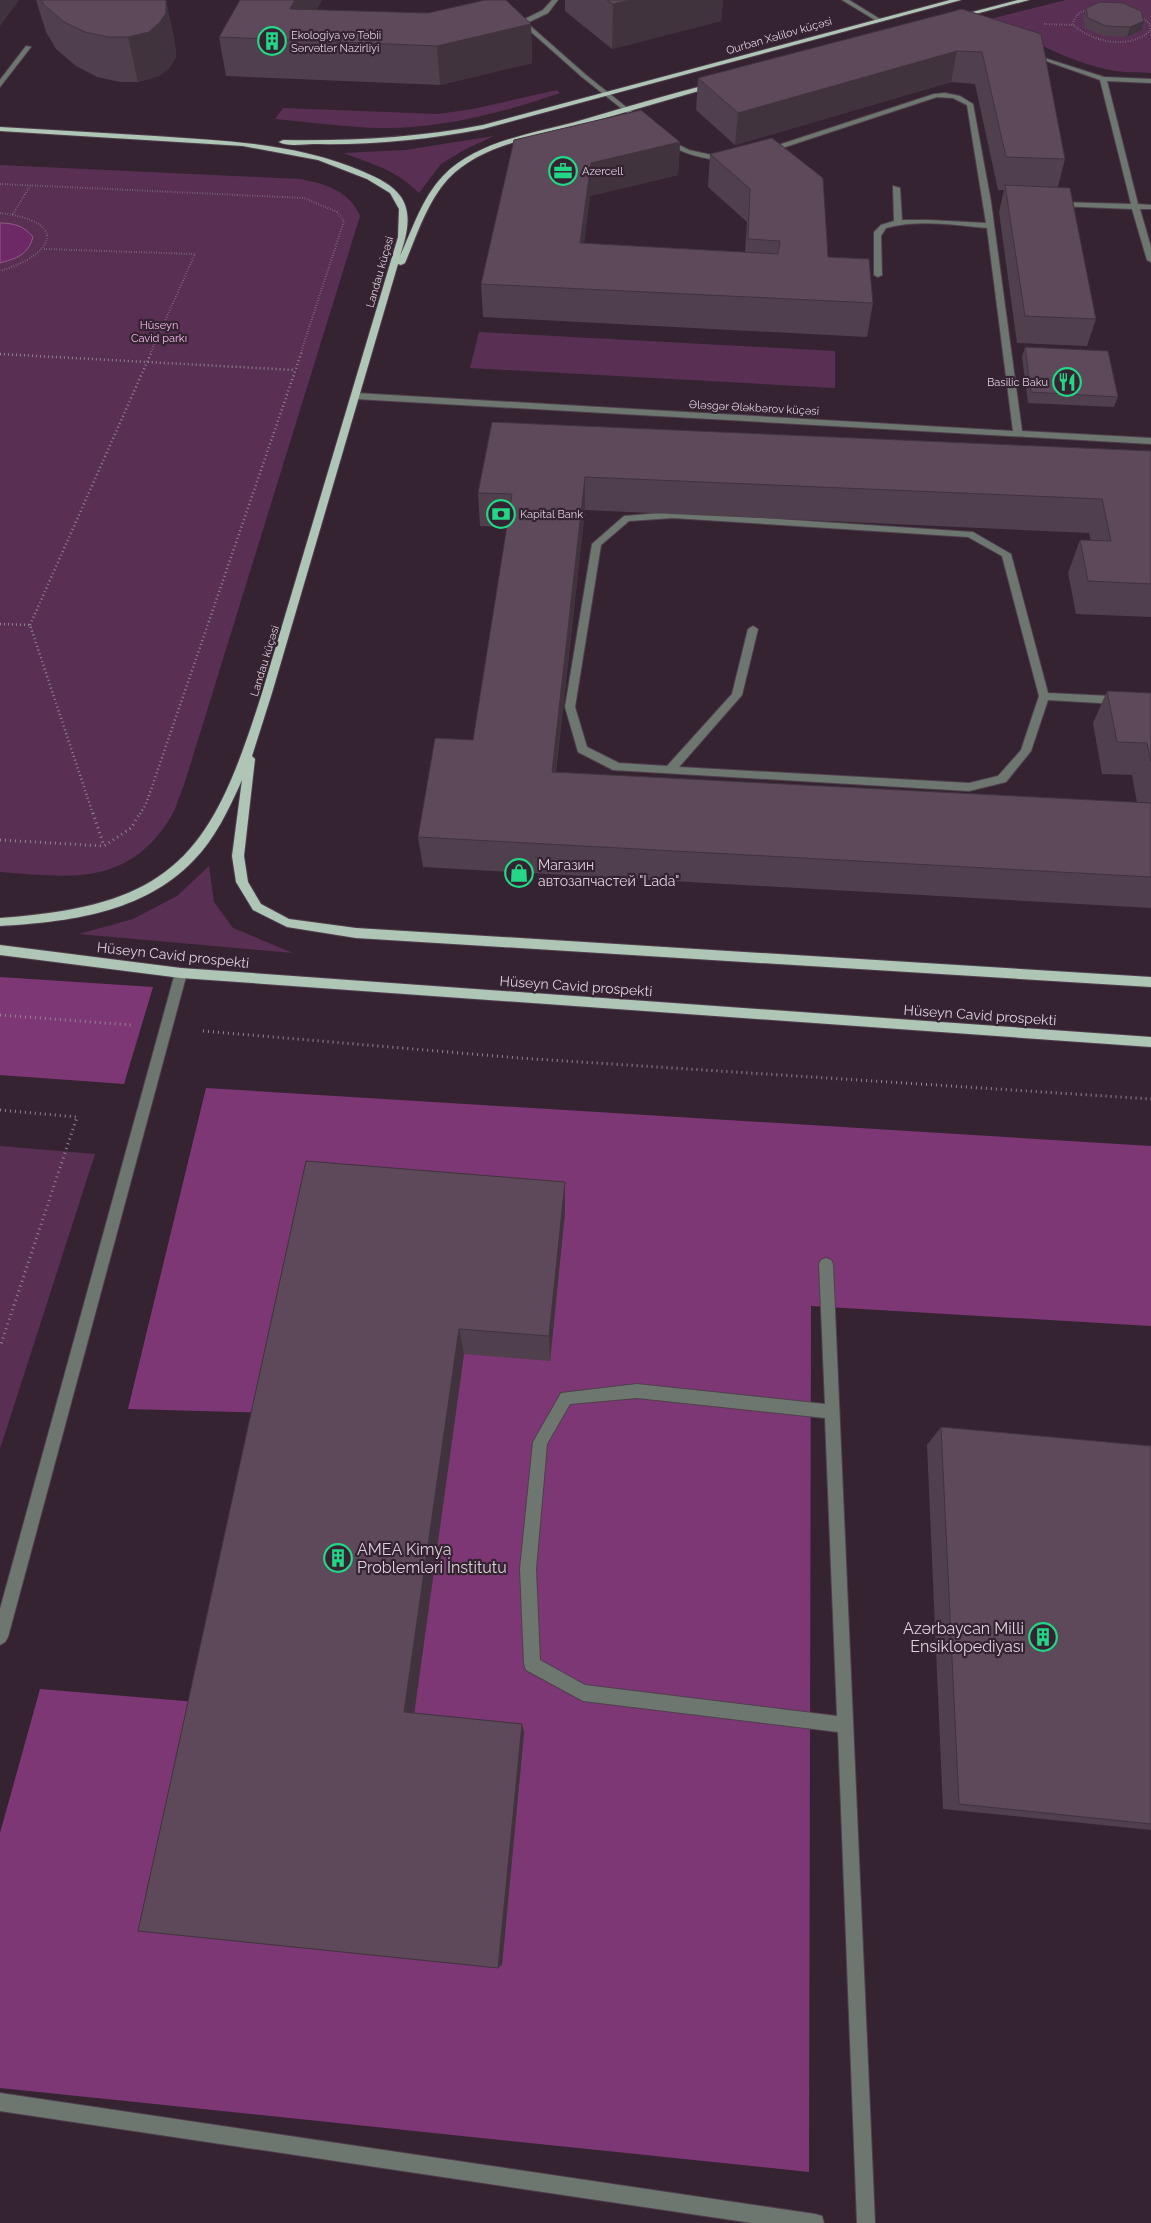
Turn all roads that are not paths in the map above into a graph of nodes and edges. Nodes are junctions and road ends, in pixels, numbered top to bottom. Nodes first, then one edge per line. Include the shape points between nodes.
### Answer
1 (555, 0) edge
2 (845, 0) edge
3 (958, 0) edge
4 (1026, 0) edge
5 (877, 19) junction
6 (958, 19) edge
7 (523, 22) junction
8 (513, 24) edge
9 (28, 47) dead end
10 (1027, 52) edge
11 (1103, 79) junction
12 (1151, 81) edge
13 (718, 84) edge
14 (0, 85) edge
15 (606, 95) junction
16 (626, 110) junction
17 (648, 126) edge
18 (0, 129) edge
19 (656, 132) edge
20 (205, 141) junction
21 (756, 153) edge
22 (739, 157) edge
23 (896, 188) dead end
24 (987, 202) junction
25 (997, 202) dead end
26 (1046, 204) edge
27 (1135, 206) junction
28 (1151, 207) edge
29 (898, 221) junction
30 (990, 226) junction
31 (1151, 260) edge
32 (878, 275) dead end
33 (382, 306) junction
34 (356, 396) junction
35 (1018, 434) junction
36 (1151, 440) edge
37 (753, 629) dead end
38 (1044, 696) junction
39 (1151, 702) edge
40 (251, 747) junction
41 (671, 770) junction
42 (0, 922) edge
43 (0, 950) edge
44 (181, 973) junction
45 (1151, 982) edge
46 (1151, 1042) edge
47 (826, 1264) dead end
48 (833, 1412) junction
49 (0, 1637) edge
50 (846, 1725) junction
51 (0, 2102) edge
52 (815, 2223) edge
53 (866, 2223) edge

1 - 7 street via 551,8
2 - 5 street
3 - 5 main road, Qurban Xəlilov küçəsi
4 - 6 main road
5 - 15 main road, Qurban Xəlilov küçəsi
7 - 8 street
7 - 15 street
9 - 14 street
10 - 11 street
11 - 12 street
11 - 27 street
13 - 16 main road
15 - 16 street
15 - 20 main road, Qurban Xəlilov küçəsi via 488,126 429,136 342,143
16 - 17 street
16 - 33 main road via 520,140 458,166 445,177 428,204
18 - 20 main road, Landau küçəsi
19 - 22 street via 672,144 706,158 730,160
20 - 33 main road, Landau küçəsi via 297,151 350,168 395,193 404,218 402,238
21 - 24 street via 936,95 949,95 970,104
23 - 29 street
24 - 25 street
24 - 30 street
26 - 27 street
27 - 28 street
27 - 31 street
29 - 30 street
29 - 32 street via 882,225 878,231
30 - 35 street
33 - 34 main road, Landau küçəsi
34 - 35 street, Ələsgər Ələkbərov küçəsi
34 - 40 main road, Landau küçəsi
35 - 36 street, Ələsgər Ələkbərov küçəsi
37 - 41 street via 737,695
38 - 39 street
38 - 41 street via 1026,751 1002,779 969,787
38 - 41 street via 1006,554 970,534 673,514 627,518 597,544 570,707 582,749 617,767
40 - 42 main road via 215,825 197,851 170,876 135,896 75,914
40 - 45 main road via 238,856 242,882 257,907 287,923 356,933
43 - 44 main road, Hüseyn Cavid prospekti
44 - 46 main road, Hüseyn Cavid prospekti
44 - 49 street
47 - 48 street
48 - 50 street
48 - 50 street via 637,1391 566,1398 540,1442 528,1579 532,1664 583,1692
50 - 53 street
51 - 52 street

